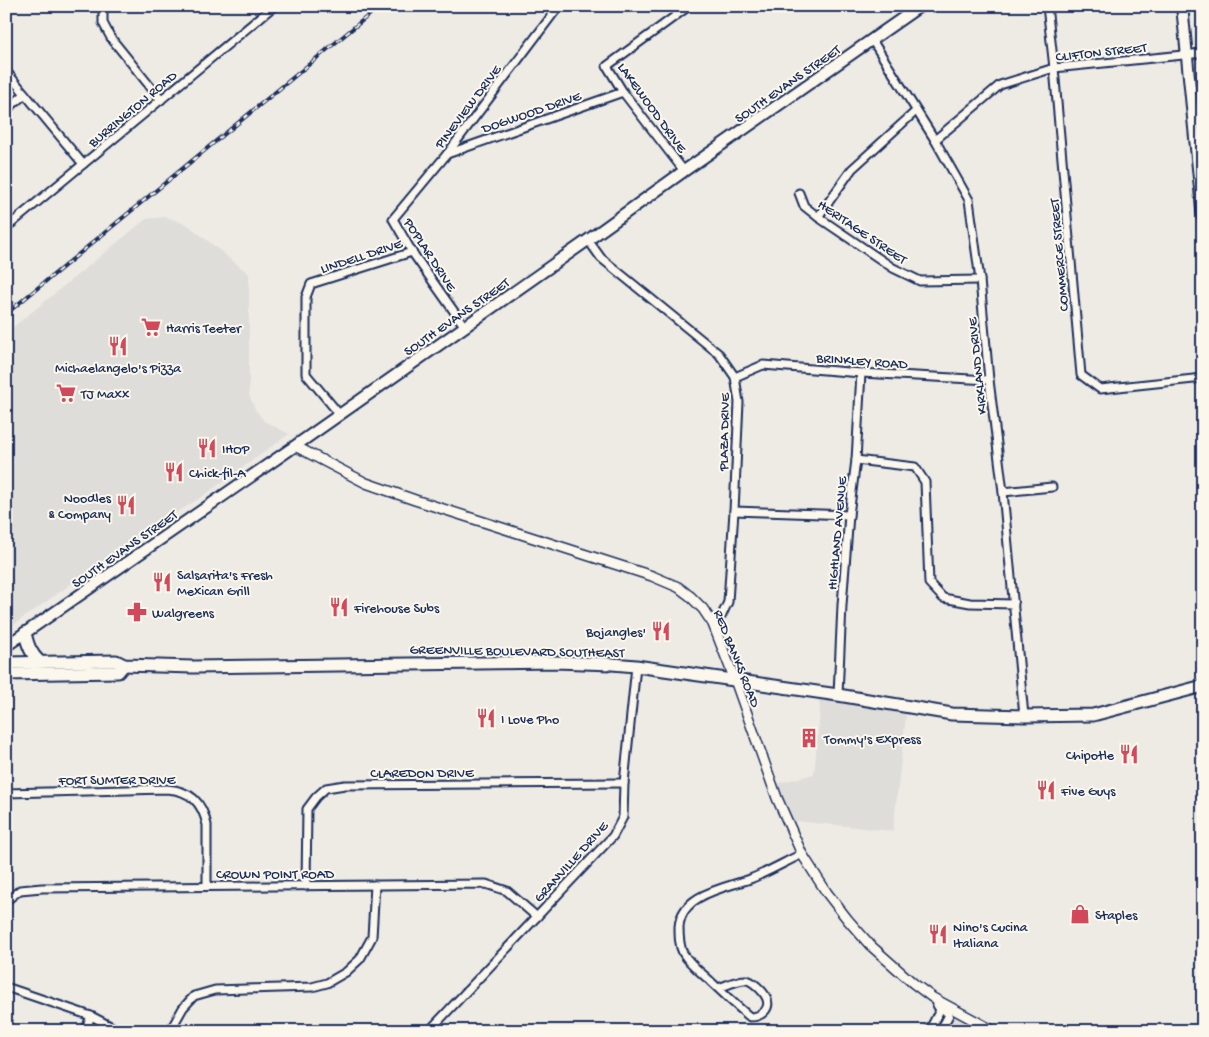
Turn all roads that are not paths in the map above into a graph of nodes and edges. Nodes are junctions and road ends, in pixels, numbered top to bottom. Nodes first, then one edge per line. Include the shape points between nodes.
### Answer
1 (103, 6) edge
2 (274, 6) edge
3 (559, 6) edge
4 (689, 6) edge
5 (920, 6) edge
6 (1047, 6) edge
7 (1182, 6) edge
8 (872, 40) junction
9 (1203, 53) edge
10 (1187, 55) junction
11 (1054, 68) junction
12 (6, 71) edge
13 (623, 92) junction
14 (26, 94) junction
15 (161, 100) junction
16 (6, 110) edge
17 (916, 111) junction
18 (935, 140) junction
19 (447, 154) junction
20 (83, 164) junction
21 (684, 171) junction
22 (1201, 176) edge
23 (799, 194) dead end
24 (818, 217) junction
25 (393, 219) joint
26 (1203, 219) edge
27 (6, 228) edge
28 (588, 240) junction
29 (412, 252) junction
30 (980, 280) junction
31 (465, 327) junction
32 (861, 373) junction
33 (735, 378) junction
34 (1203, 378) edge
35 (989, 380) junction
36 (340, 415) junction
37 (295, 446) junction
38 (856, 460) junction
39 (1052, 486) dead end
40 (1003, 492) junction
41 (734, 511) junction
42 (849, 515) junction
43 (1014, 604) junction
44 (713, 624) junction
45 (25, 633) junction
46 (6, 646) edge
47 (40, 662) junction
48 (6, 663) edge
49 (124, 665) junction
50 (636, 666) junction
51 (6, 674) edge
52 (735, 680) junction
53 (1203, 686) edge
54 (838, 695) junction
55 (1024, 716) junction
56 (624, 783) junction
57 (6, 793) edge
58 (802, 854) junction
59 (375, 885) junction
60 (207, 886) junction
61 (306, 886) junction
62 (6, 901) edge
63 (537, 917) junction
64 (6, 987) edge
65 (718, 988) junction
66 (933, 998) junction
67 (91, 1016) junction
68 (85, 1031) edge
69 (120, 1031) edge
70 (170, 1031) edge
71 (429, 1031) edge
72 (929, 1031) edge
73 (940, 1031) edge
74 (994, 1031) edge

1 - 15 street via 103,23 110,38
2 - 15 street, BURRINGTON ROAD
3 - 19 street, PINEVIEW DRIVE
4 - 13 street, LAKEWOOD DRIVE via 607,66
5 - 8 main road, SOUTH EVANS STREET
6 - 11 street, COMMERCE STREET
7 - 10 main road
8 - 17 street, KIRKLAND DRIVE
8 - 21 main road, SOUTH EVANS STREET
9 - 10 street, CLIFTON STREET
10 - 11 street, CLIFTON STREET
10 - 22 main road
11 - 18 street, CLIFTON STREET via 1000,85
11 - 34 street, COMMERCE STREET via 1081,375 1100,389
12 - 14 street
13 - 19 street, DOGWOOD DRIVE
13 - 21 street, LAKEWOOD DRIVE
14 - 16 street
14 - 20 street
15 - 20 street, BURRINGTON ROAD
17 - 18 street, KIRKLAND DRIVE
17 - 24 street via 852,168
18 - 30 street, KIRKLAND DRIVE via 968,200
19 - 25 street, PINEVIEW DRIVE
20 - 27 street, BURRINGTON ROAD
21 - 28 main road, SOUTH EVANS STREET
22 - 26 main road
23 - 24 street, HERITAGE STREET via 804,206
24 - 30 street, HERITAGE STREET via 893,268 920,281
25 - 29 street, POPLAR DRIVE
28 - 31 main road, SOUTH EVANS STREET
28 - 33 street, PLAZA DRIVE via 601,258 719,354
29 - 31 street, POPLAR DRIVE
29 - 36 street, LINDELL DRIVE via 311,284 306,297 306,374
30 - 35 street, KIRKLAND DRIVE
31 - 36 main road, SOUTH EVANS STREET
32 - 33 street, BRINKLEY ROAD via 763,365
32 - 35 street, BRINKLEY ROAD
32 - 38 street, HIGHLAND AVENUE
33 - 41 street, PLAZA DRIVE via 739,402
35 - 40 street, KIRKLAND DRIVE
36 - 37 main road, SOUTH EVANS STREET
37 - 44 street, RED BANKS ROAD via 366,483 665,580 690,596
37 - 45 main road, SOUTH EVANS STREET
38 - 42 street, HIGHLAND AVENUE
38 - 43 street via 915,466 925,482 929,583 943,598 970,603
39 - 40 street
40 - 43 street, KIRKLAND DRIVE
41 - 42 street
41 - 44 street, PLAZA DRIVE via 728,602
42 - 54 street, HIGHLAND AVENUE
43 - 55 street, KIRKLAND DRIVE
44 - 52 street, RED BANKS ROAD
45 - 46 main road, SOUTH EVANS STREET
45 - 47 highway via 32,654
47 - 48 highway
47 - 49 highway via 116,661
49 - 50 highway, GREENVILLE BOULEVARD SOUTHEAST via 555,662
49 - 51 highway, GREENVILLE BOULEVARD SOUTHEAST via 118,672
50 - 52 highway, GREENVILLE BOULEVARD SOUTHEAST
50 - 56 street, GRANVILLE DRIVE
52 - 54 highway, GREENVILLE BOULEVARD SOUTHEAST
52 - 58 street, RED BANKS ROAD via 777,798
53 - 55 highway, GREENVILLE BOULEVARD SOUTHEAST via 1093,715
54 - 55 highway, GREENVILLE BOULEVARD SOUTHEAST via 952,714
56 - 61 street, CLAREDON DRIVE via 345,785 326,788 307,809
56 - 63 street, GRANVILLE DRIVE via 623,817 613,836
57 - 60 street, FORT SUMTER DRIVE via 167,789 187,794 204,811
58 - 65 street via 697,899 683,913 679,932 683,953
58 - 66 street, RED BANKS ROAD via 827,893 870,945
59 - 61 street, CROWN POINT ROAD
59 - 63 street, CROWN POINT ROAD via 486,884 507,891
59 - 70 street via 372,937 360,959 346,972 312,987 215,990 194,996
60 - 61 street, CROWN POINT ROAD
60 - 62 street, CROWN POINT ROAD via 42,888 20,890
63 - 71 street, GRANVILLE DRIVE
64 - 67 street
65 - 65 street via 750,1017 763,1014 768,1004 766,997 750,981
66 - 72 street via 940,1010
66 - 73 street via 949,1015
66 - 74 street, RED BANKS ROAD
67 - 68 street
67 - 69 street

